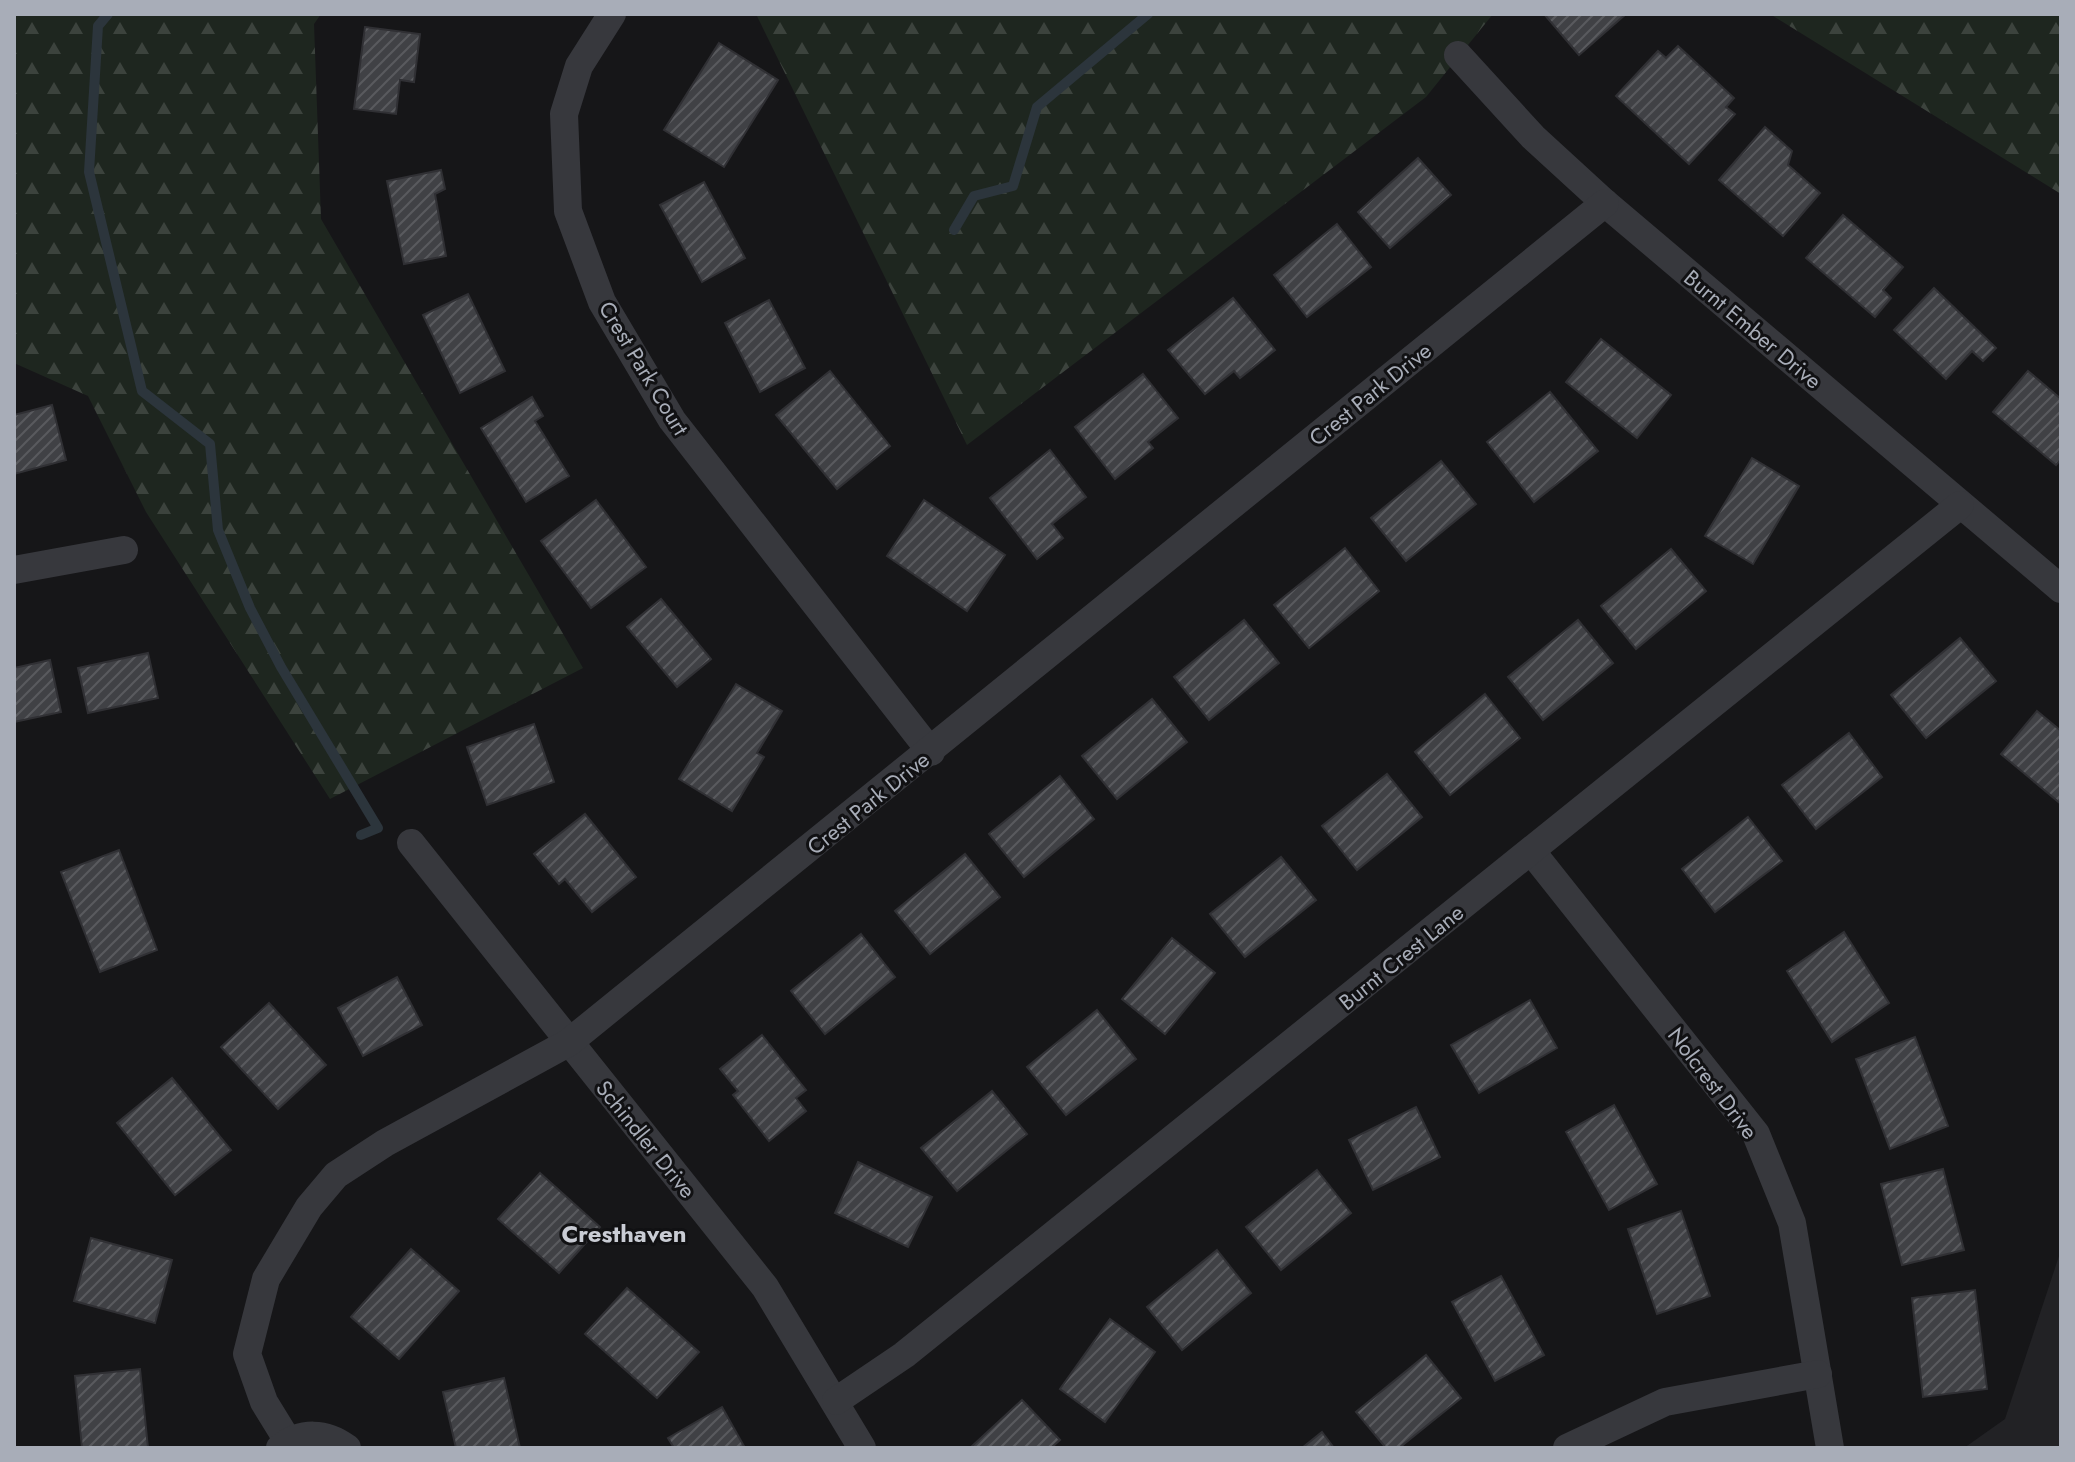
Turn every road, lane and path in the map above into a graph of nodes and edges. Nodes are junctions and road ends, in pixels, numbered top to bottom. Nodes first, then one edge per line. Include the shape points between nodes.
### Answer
1 (612, 14) edge
2 (1458, 55) dead end
3 (1605, 203) junction
4 (1960, 505) junction
5 (124, 550) dead end
6 (14, 570) edge
7 (2061, 589) edge
8 (931, 752) junction
9 (411, 843) dead end
10 (1532, 852) junction
11 (568, 1043) junction
12 (1818, 1374) junction
13 (836, 1401) junction
14 (284, 1445) edge
15 (347, 1448) edge
16 (862, 1448) edge
17 (1567, 1448) edge
18 (1830, 1448) edge

1 - 8 street, Crest Park Court via 579,66 564,114 568,211 602,302 672,420
2 - 3 street, Burnt Ember Drive via 1533,137
3 - 4 street, Burnt Ember Drive
3 - 8 street, Crest Park Drive
4 - 7 street, Burnt Ember Drive
4 - 10 street, Burnt Crest Lane
5 - 6 street
8 - 11 street, Crest Park Drive
9 - 11 street, Schindler Drive
10 - 12 street, Nolcrest Drive via 1756,1134 1792,1223
10 - 13 street, Burnt Crest Lane via 904,1355
11 - 13 street, Schindler Drive via 765,1287
11 - 14 street, Crest Park Drive via 385,1143 336,1175 309,1207 266,1279 247,1354
12 - 17 street via 1665,1402
12 - 18 street, Nolcrest Drive
13 - 16 street, Schindler Drive
14 - 15 street via 322,1435

